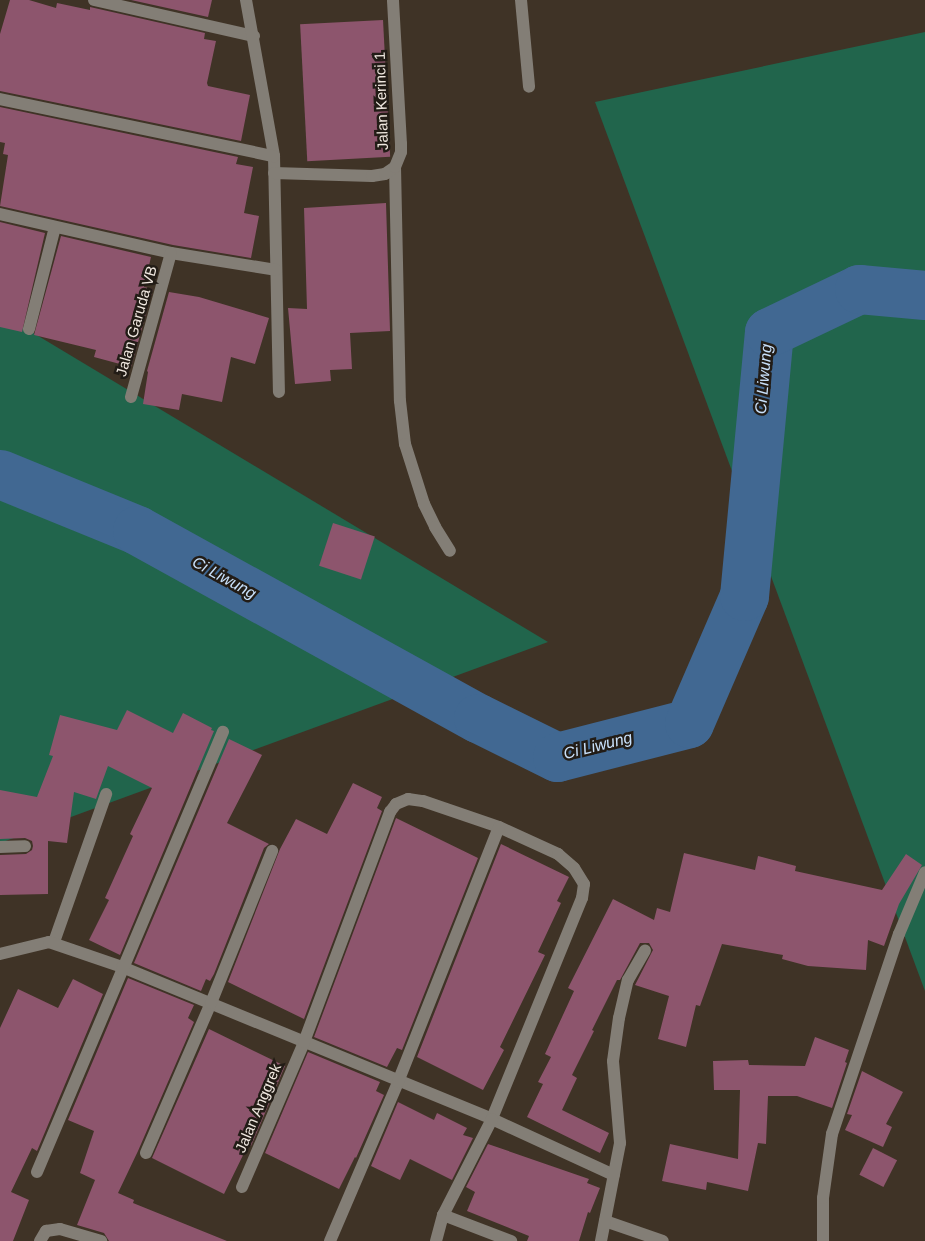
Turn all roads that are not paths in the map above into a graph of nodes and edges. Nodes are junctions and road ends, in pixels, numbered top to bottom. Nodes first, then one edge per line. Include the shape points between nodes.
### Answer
1 (94, 0) edge
2 (246, 0) edge
3 (393, 0) edge
4 (521, 0) edge
5 (254, 36) junction
6 (529, 87) dead end
7 (0, 99) edge
8 (274, 156) junction
9 (396, 167) junction
10 (274, 172) junction
11 (0, 214) edge
12 (55, 227) junction
13 (171, 253) junction
14 (276, 270) junction
15 (28, 329) dead end
16 (279, 392) dead end
17 (131, 397) dead end
18 (450, 551) dead end
19 (223, 732) dead end
20 (106, 794) dead end
21 (498, 827) junction
22 (26, 846) dead end
23 (0, 847) edge
24 (272, 851) dead end
25 (925, 872) edge
26 (54, 942) junction
27 (644, 950) dead end
28 (0, 954) edge
29 (122, 967) junction
30 (211, 1003) junction
31 (304, 1042) junction
32 (398, 1082) junction
33 (492, 1119) junction
34 (146, 1153) dead end
35 (37, 1172) dead end
36 (614, 1175) junction
37 (242, 1187) dead end
38 (443, 1215) junction
39 (605, 1221) junction
40 (40, 1241) edge
41 (101, 1241) edge
42 (330, 1241) edge
43 (436, 1241) edge
44 (511, 1241) edge
45 (601, 1241) edge
46 (662, 1241) edge
47 (822, 1241) edge

1 - 5 street
2 - 5 street
3 - 9 street, Jalan Kerinci 1 via 401,144
4 - 6 street
5 - 8 street
7 - 8 street
8 - 10 street
9 - 10 street, Jalan Kerinci 1 via 385,174 372,176
9 - 18 street via 400,401 405,444 424,504
10 - 14 street
11 - 12 street
12 - 13 street
12 - 15 street
13 - 14 street
13 - 17 street, Jalan Garuda VB
14 - 16 street
19 - 29 street
20 - 26 street
21 - 31 street, Jalan Anggrek via 423,801 408,800 396,804 390,812
21 - 32 street
21 - 33 street via 558,854 574,868 584,884 582,898
22 - 23 street
24 - 30 street
25 - 47 street via 899,934 832,1134 823,1198
26 - 28 street
26 - 29 street
27 - 36 street via 628,980 613,1061 620,1143
29 - 30 street
29 - 35 street
30 - 31 street
30 - 34 street
31 - 32 street
31 - 37 street, Jalan Anggrek
32 - 33 street
32 - 42 street
33 - 36 street
33 - 38 street
36 - 39 street
38 - 43 street
38 - 44 street
39 - 45 street
39 - 46 street
40 - 41 street via 46,1231 60,1229

